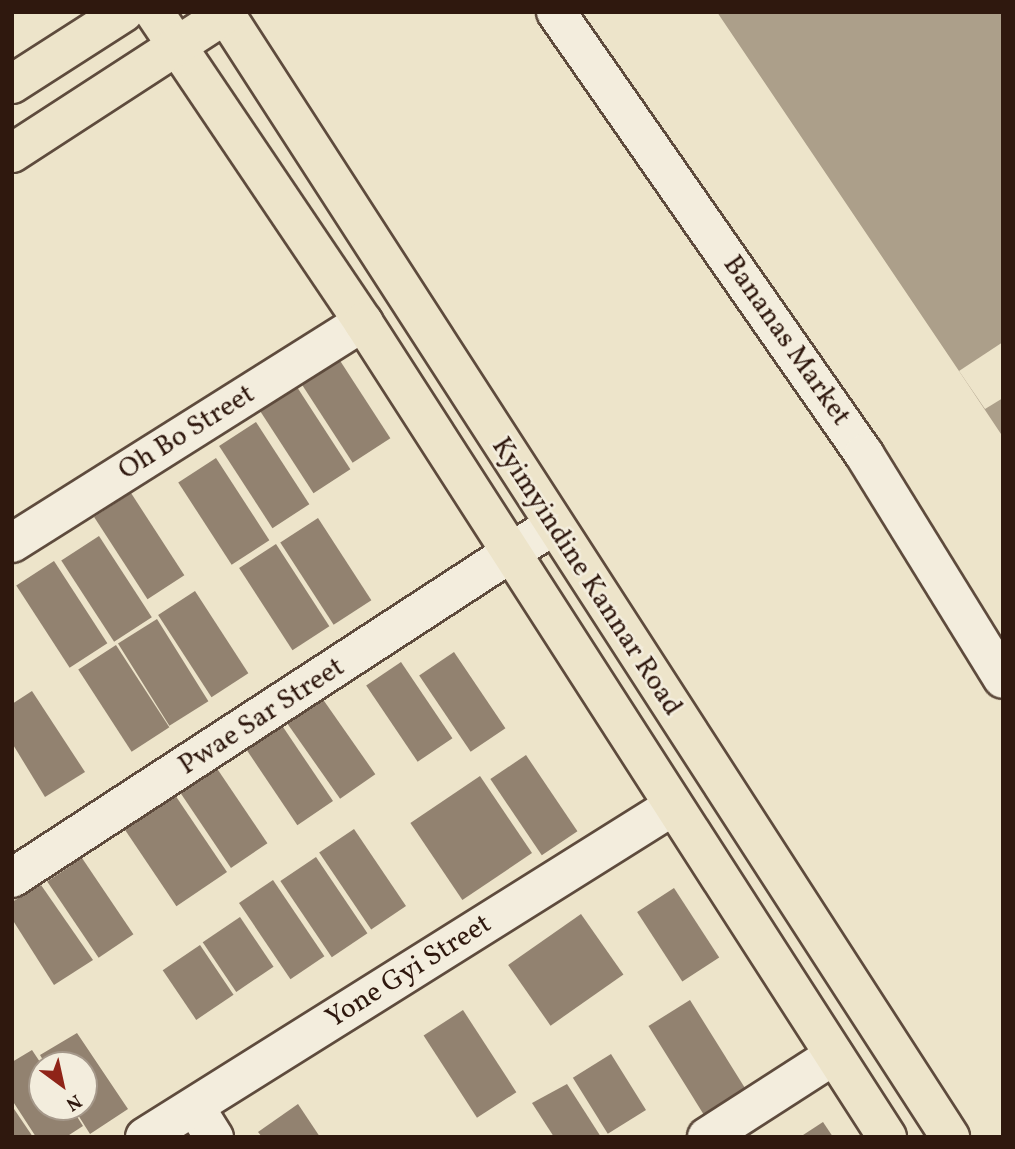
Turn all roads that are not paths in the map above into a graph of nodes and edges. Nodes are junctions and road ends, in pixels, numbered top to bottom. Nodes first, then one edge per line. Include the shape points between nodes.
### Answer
1 (154, 12) edge
2 (556, 12) edge
3 (225, 13) edge
4 (109, 18) edge
5 (176, 45) junction
6 (132, 73) junction
7 (12, 84) edge
8 (208, 90) junction
9 (12, 153) edge
10 (363, 322) junction
11 (552, 526) junction
12 (12, 543) edge
13 (511, 556) junction
14 (1003, 679) edge
15 (673, 806) junction
16 (12, 878) edge
17 (834, 1055) junction
18 (205, 1122) edge
19 (145, 1137) edge
20 (707, 1137) edge
21 (887, 1137) edge
22 (950, 1137) edge

1 - 5 main road, Kyimyindine Kannar Road
2 - 14 street, Bananas Market via 864,454
3 - 5 main road, Kyimyindine Kannar Road
3 - 11 main road, Kyimyindine Kannar Road
4 - 7 main road
5 - 6 main road, Kyimyindine Kannar Road
5 - 8 main road, Kyimyindine Kannar Road
6 - 8 main road via 169,73
6 - 9 main road, Kyimyindine Kannar Road
8 - 10 main road, Kyimyindine Kannar Road
10 - 12 street, Oh Bo Street
10 - 13 main road, Kyimyindine Kannar Road
11 - 13 street, Pwae Sar Street
11 - 22 main road, Kyimyindine Kannar Road
13 - 15 main road, Kyimyindine Kannar Road
13 - 16 street, Pwae Sar Street
15 - 17 main road, Kyimyindine Kannar Road
15 - 18 street, Yone Gyi Street
17 - 20 street
17 - 21 main road, Kyimyindine Kannar Road
18 - 19 street, Yone Gyi Street

